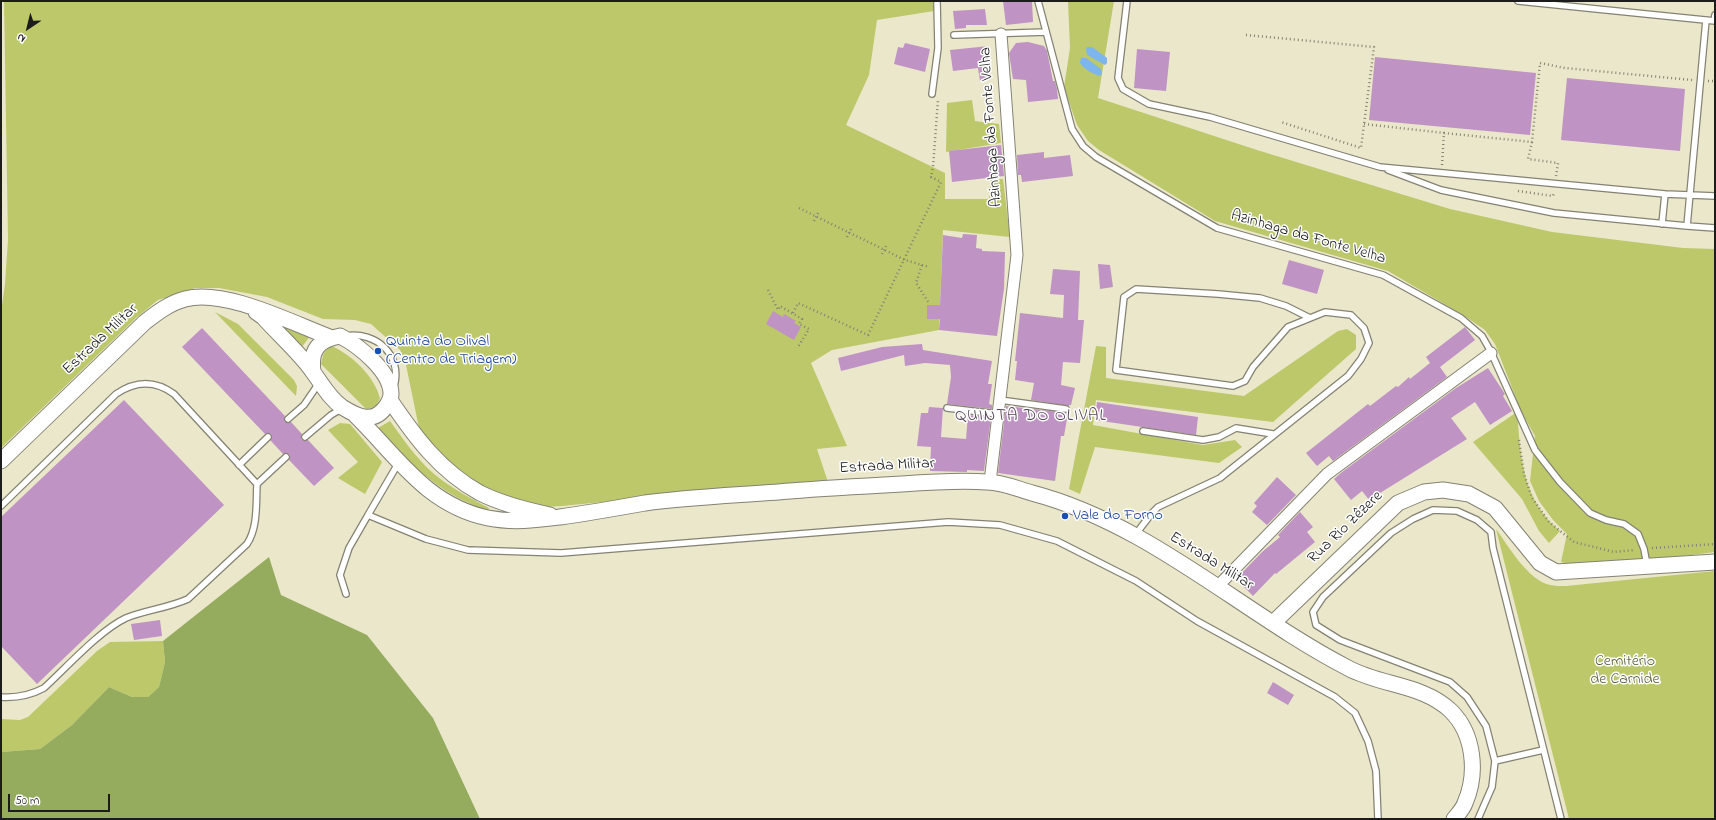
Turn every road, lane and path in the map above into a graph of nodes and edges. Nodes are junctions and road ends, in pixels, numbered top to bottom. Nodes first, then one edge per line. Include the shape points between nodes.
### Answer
1 (937, 1) edge
2 (1038, 1) edge
3 (1127, 1) edge
4 (1518, 1) edge
5 (1575, 4) edge
6 (1715, 15) edge
7 (1706, 20) junction
8 (1715, 21) edge
9 (1046, 32) junction
10 (1001, 34) junction
11 (954, 35) dead end
12 (1246, 35) dead end
13 (1691, 88) dead end
14 (932, 94) joint
15 (1281, 122) dead end
16 (1364, 124) junction
17 (1444, 133) junction
18 (1532, 142) junction
19 (1380, 167) junction
20 (1442, 173) junction
21 (1555, 184) junction
22 (1516, 191) dead end
23 (1665, 194) junction
24 (1690, 195) junction
25 (1715, 196) edge
26 (799, 208) dead end
27 (818, 213) dead end
28 (816, 216) junction
29 (814, 221) dead end
30 (1662, 224) junction
31 (1687, 226) junction
32 (852, 227) dead end
33 (1715, 228) edge
34 (849, 232) junction
35 (847, 237) dead end
36 (886, 246) dead end
37 (884, 250) junction
38 (882, 254) dead end
39 (905, 260) junction
40 (922, 265) junction
41 (929, 267) dead end
42 (768, 290) dead end
43 (929, 303) dead end
44 (248, 306) junction
45 (793, 314) junction
46 (1310, 318) junction
47 (336, 337) junction
48 (798, 347) dead end
49 (1491, 354) junction
50 (316, 377) junction
51 (391, 398) junction
52 (1000, 400) junction
53 (947, 408) dead end
54 (1066, 409) dead end
55 (350, 411) junction
56 (998, 414) junction
57 (288, 419) dead end
58 (1143, 430) dead end
59 (1273, 434) junction
60 (268, 438) dead end
61 (305, 438) dead end
62 (1519, 438) dead end
63 (286, 457) dead end
64 (1, 461) edge
65 (399, 462) junction
66 (239, 465) junction
67 (990, 482) junction
68 (257, 484) junction
69 (1, 506) edge
70 (368, 515) junction
71 (558, 517) junction
72 (1134, 536) junction
73 (1715, 544) edge
74 (1644, 549) junction
75 (1715, 562) edge
76 (1647, 567) junction
77 (1218, 586) junction
78 (346, 594) dead end
79 (1273, 623) junction
80 (1, 697) edge
81 (1543, 750) junction
82 (1495, 761) junction
83 (1478, 818) edge
84 (1378, 819) edge
85 (1454, 819) edge
86 (1561, 819) edge

1 - 14 lane via 938,48
2 - 9 lane, Azinhaga da Fonte Velha
3 - 19 lane via 1118,78 1123,89 1149,104 1210,117
4 - 5 lane
5 - 7 lane
6 - 8 lane
7 - 8 lane
7 - 24 lane
9 - 10 lane
9 - 49 lane, Azinhaga da Fonte Velha via 1072,129 1083,146 1096,157 1217,228 1383,276 1461,318 1482,336
10 - 11 lane
10 - 52 street, Azinhaga da Fonte Velha via 1017,255
12 - 16 path via 1374,47
13 - 18 path via 1692,80 1565,68 1540,63
14 - 39 path via 938,95 934,167 931,177 941,182
15 - 16 path via 1361,148
16 - 17 path
17 - 18 path
17 - 20 path
18 - 21 path via 1528,159 1558,163
19 - 20 lane
19 - 30 lane via 1441,190 1554,213
20 - 21 lane
21 - 22 path via 1553,196
21 - 23 lane
23 - 24 lane
23 - 30 lane
24 - 25 lane
24 - 31 lane
26 - 28 path
27 - 28 path
28 - 29 path
28 - 34 path
30 - 31 lane
31 - 33 lane
32 - 34 path
34 - 35 path
34 - 37 path
36 - 37 path
37 - 38 path
37 - 39 path
39 - 40 path
39 - 45 path via 868,335 798,303
40 - 41 path
40 - 43 path via 916,282
42 - 45 path via 778,310 780,306
44 - 47 street, Estrada Militar
44 - 50 street, Estrada Militar via 263,318
44 - 64 street, Estrada Militar via 210,296 186,299 164,307 145,322
45 - 48 path via 802,319 799,324 809,329
46 - 46 lane via 1288,327 1253,367 1245,381 1233,386 1116,370 1124,297 1136,289 1260,298 1286,306
46 - 59 lane via 1325,312 1351,315 1364,328 1370,343 1348,376
47 - 50 street via 317,346 312,362
47 - 51 street, Estrada Militar via 359,348 372,359 390,384
49 - 74 lane, Azinhaga da Fonte Velha via 1535,450 1560,482 1590,513 1624,524 1638,534
49 - 77 street via 1327,474
50 - 55 street, Estrada Militar via 328,394
50 - 57 lane via 304,405
51 - 55 street via 385,408 369,418
51 - 71 street, Estrada Militar via 419,442 447,471 481,493 517,507
52 - 54 lane
52 - 56 street, Azinhaga da Fonte Velha
53 - 56 lane
55 - 61 lane via 331,415
55 - 65 street, Estrada Militar
56 - 67 street, Azinhaga da Fonte Velha
58 - 59 lane via 1203,440 1219,437 1236,428
59 - 72 lane via 1220,478 1158,507
60 - 66 lane
62 - 74 path via 1524,474 1532,498 1549,522 1574,542 1593,548 1614,552
63 - 68 lane
65 - 70 lane
65 - 71 street, Estrada Militar via 413,478 436,496 485,518 511,522
66 - 68 lane
66 - 69 lane via 174,394 162,387 144,383 125,388 116,394
67 - 71 street, Estrada Militar via 816,489 647,503
67 - 72 street, Estrada Militar via 1070,504 1095,514
68 - 80 lane via 255,522 251,538 188,599 135,615 117,624 103,633 44,688 12,697
70 - 78 lane via 349,548 340,575
70 - 84 lane via 426,539 468,550 561,553 948,522 1000,525 1057,541 1136,581 1197,621 1335,696 1355,714 1368,740 1376,771
72 - 77 street, Estrada Militar
73 - 74 path
74 - 76 lane, Azinhaga da Fonte Velha
75 - 76 street, Rua Rio Zêzere
76 - 79 street, Rua Rio Zêzere via 1556,572 1540,563 1495,508 1469,494 1443,490 1424,492 1398,503
77 - 79 street, Estrada Militar
79 - 85 street, Estrada Militar via 1351,670 1429,695 1451,711 1464,729 1471,745 1473,776 1465,804
81 - 82 lane
81 - 82 lane via 1493,548 1492,532 1477,520 1457,511 1433,510 1391,533 1323,597 1313,612 1316,625 1340,640 1450,682 1467,696 1486,726
81 - 86 lane
82 - 83 lane via 1492,787

